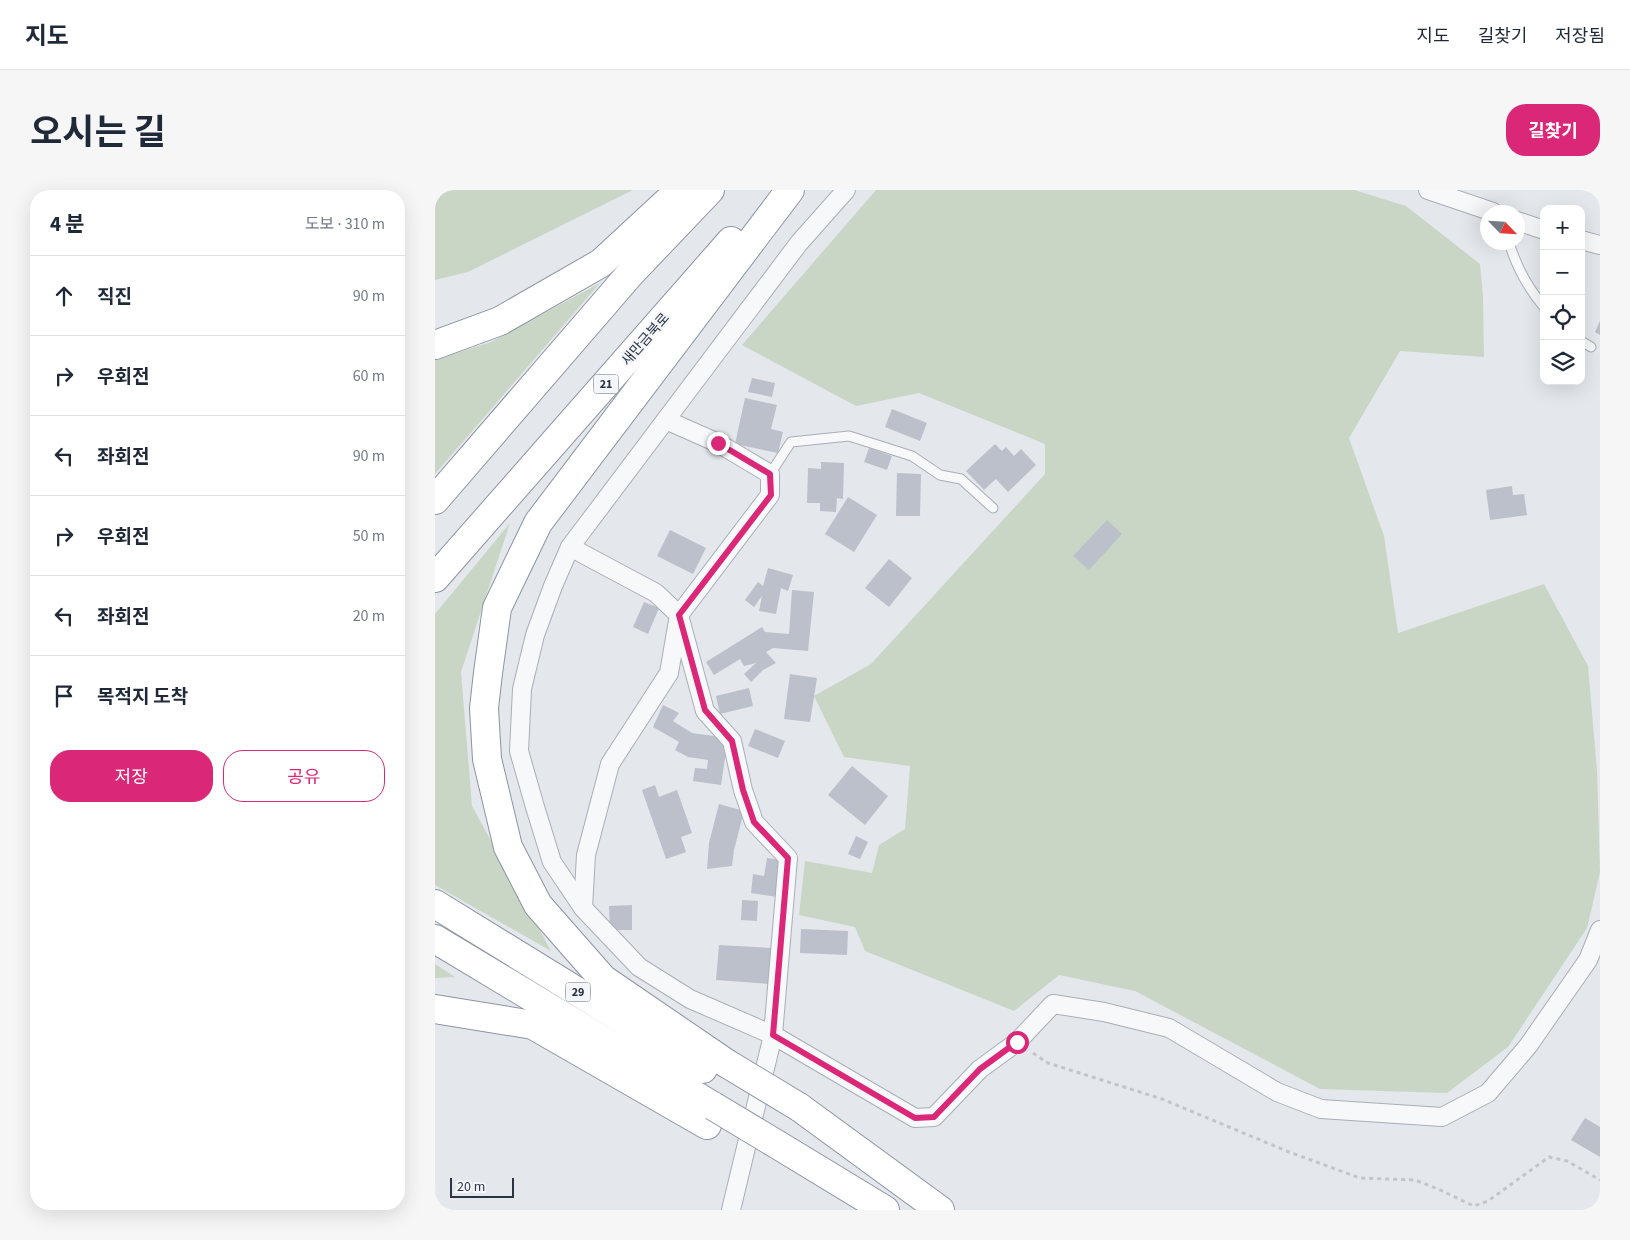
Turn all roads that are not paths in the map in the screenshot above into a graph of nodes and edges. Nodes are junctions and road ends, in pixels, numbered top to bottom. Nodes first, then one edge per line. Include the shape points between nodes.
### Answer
1 (681, 190) edge
2 (710, 190) edge
3 (776, 190) edge
4 (790, 190) edge
5 (846, 190) edge
6 (1428, 190) edge
7 (1480, 208) edge
8 (1525, 224) edge
9 (1540, 229) edge
10 (1585, 241) edge
11 (1600, 246) edge
12 (1511, 250) edge
13 (1540, 302) edge
14 (1585, 343) edge
15 (435, 345) edge
16 (1591, 347) dead end
17 (666, 420) junction
18 (770, 474) junction
19 (435, 500) edge
20 (993, 508) dead end
21 (570, 548) junction
22 (435, 578) edge
23 (679, 615) junction
24 (435, 904) edge
25 (583, 908) junction
26 (1600, 930) edge
27 (435, 939) edge
28 (435, 1009) edge
29 (773, 1035) junction
30 (724, 1072) junction
31 (710, 1116) junction
32 (775, 1152) junction
33 (731, 1210) edge
34 (872, 1210) edge
35 (885, 1210) edge
36 (938, 1210) edge

1 - 15 highway via 601,263 500,321
2 - 19 highway via 630,274
3 - 22 highway, 새만금북로 / 21
4 - 30 highway via 538,523 497,608 487,673 487,759 508,847 538,905 603,979
5 - 17 street via 799,243
6 - 7 street
8 - 9 street
10 - 11 street
12 - 13 lane via 1531,292
14 - 16 lane
17 - 18 street via 718,443
17 - 21 street
18 - 20 lane via 791,442 849,436 912,456 940,475 961,479
18 - 23 street via 771,495
21 - 23 street via 656,593
21 - 25 street via 535,635 522,689 519,751 553,862
23 - 25 street via 669,673 610,764 586,855
23 - 29 street via 705,710 732,741 754,822 788,858
24 - 30 highway, 29
25 - 29 street via 639,967 691,999
26 - 29 street via 1589,960 1528,1046 1487,1092 1441,1117 1321,1109 1277,1092 1169,1028 1053,1004 1017,1042 980,1069 934,1117 915,1118
27 - 31 highway
28 - 31 highway via 533,1025
29 - 33 street
30 - 36 highway, bridge via 794,1114
31 - 32 highway
32 - 34 highway
32 - 35 highway

